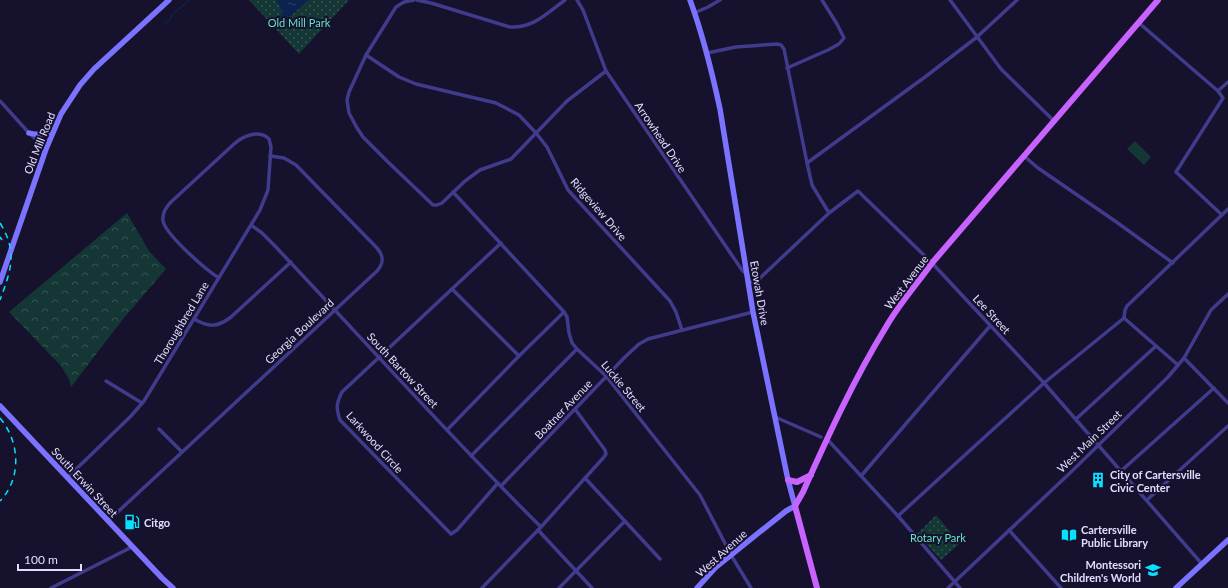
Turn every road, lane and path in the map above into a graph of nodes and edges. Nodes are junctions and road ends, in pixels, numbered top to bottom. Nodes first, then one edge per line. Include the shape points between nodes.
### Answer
1 (169, 0) edge
2 (414, 0) edge
3 (417, 0) edge
4 (565, 0) edge
5 (577, 0) edge
6 (690, 0) edge
7 (720, 0) edge
8 (822, 0) edge
9 (950, 0) edge
10 (1017, 0) edge
11 (1158, 0) edge
12 (432, 1) edge
13 (694, 13) junction
14 (1139, 23) junction
15 (977, 37) junction
16 (707, 53) junction
17 (366, 55) junction
18 (787, 68) junction
19 (606, 71) junction
20 (1228, 82) edge
21 (1218, 91) junction
22 (0, 101) edge
23 (1054, 121) junction
24 (53, 130) junction
25 (29, 133) junction
26 (536, 133) junction
27 (46, 149) junction
28 (270, 156) junction
29 (1024, 156) junction
30 (807, 163) junction
31 (453, 192) junction
32 (1228, 210) edge
33 (829, 213) junction
34 (1222, 215) junction
35 (251, 225) junction
36 (501, 243) junction
37 (291, 262) junction
38 (932, 263) junction
39 (1173, 263) junction
40 (747, 275) junction
41 (219, 278) junction
42 (0, 282) edge
43 (748, 283) junction
44 (452, 289) junction
45 (1228, 294) edge
46 (335, 310) junction
47 (564, 312) junction
48 (753, 312) junction
49 (1124, 318) junction
50 (194, 319) junction
51 (990, 326) junction
52 (682, 330) junction
53 (1156, 346) junction
54 (577, 349) junction
55 (518, 356) junction
56 (379, 358) junction
57 (1184, 358) junction
58 (1178, 365) junction
59 (606, 376) junction
60 (106, 381) dead end
61 (1044, 383) junction
62 (1214, 388) junction
63 (142, 403) junction
64 (1228, 403) edge
65 (0, 406) edge
66 (575, 409) junction
67 (775, 417) junction
68 (1076, 419) junction
69 (1228, 426) edge
70 (159, 429) dead end
71 (447, 430) junction
72 (824, 438) junction
73 (1098, 445) junction
74 (182, 452) junction
75 (472, 456) junction
76 (1121, 471) junction
77 (810, 475) junction
78 (861, 476) junction
79 (68, 478) junction
80 (586, 478) junction
81 (788, 480) junction
82 (500, 485) junction
83 (1147, 500) junction
84 (795, 506) junction
85 (898, 516) junction
86 (108, 520) junction
87 (625, 521) junction
88 (540, 528) junction
89 (1009, 530) junction
90 (450, 534) joint
91 (1228, 540) edge
92 (132, 546) junction
93 (731, 555) junction
94 (660, 559) dead end
95 (1202, 564) junction
96 (576, 571) junction
97 (955, 582) junction
98 (51, 588) edge
99 (173, 588) edge
100 (482, 588) edge
101 (559, 588) edge
102 (592, 588) edge
103 (697, 588) edge
104 (751, 588) edge
105 (817, 588) edge
106 (948, 588) edge
107 (960, 588) edge
108 (1061, 588) edge
109 (1176, 588) edge

1 - 24 street, Old Mill Road via 87,77 69,100
2 - 17 street via 396,7
3 - 12 street
4 - 12 street via 534,23 519,27 510,27
5 - 19 street, Arrowhead Drive
6 - 13 street, Etowah Drive
7 - 13 street
8 - 18 street via 844,38 828,50
9 - 15 street
10 - 15 street
11 - 14 main road, West Avenue
13 - 16 street, Etowah Drive
14 - 21 street
14 - 23 main road, West Avenue
15 - 23 street via 1001,69
15 - 30 street
16 - 18 street via 777,44 784,49
16 - 40 street, Etowah Drive via 720,109
17 - 26 street, Ridgeview Drive via 399,77 416,84 496,103 519,115
17 - 31 street via 347,100 349,113 357,128 433,205 442,203
18 - 30 street
19 - 26 street via 567,101
19 - 40 street, Arrowhead Drive via 701,212
20 - 21 street
21 - 34 street via 1223,98 1176,172
22 - 25 street
23 - 29 main road, West Avenue
24 - 25 street via 39,135
24 - 27 street, Old Mill Road
25 - 27 street
26 - 31 street via 511,159 480,170
26 - 52 street, Ridgeview Drive via 547,147 568,190 668,298 675,309
27 - 42 street, Old Mill Road
28 - 35 street, Thoroughbred Lane via 267,194
28 - 41 street, Thoroughbred Lane via 271,144 267,137 257,134 236,141 164,210 163,219 168,231 201,266
28 - 46 street, Georgia Boulevard via 284,158 296,165 382,254 379,269
29 - 38 main road, West Avenue
29 - 39 street
30 - 33 street via 812,185
31 - 36 street, Luckie Street
32 - 34 street
33 - 38 street, Lee Street via 858,191
33 - 43 street, Lee Street via 759,278
34 - 39 street
35 - 37 street, South Bartow Street via 265,235
35 - 41 street, Thoroughbred Lane
36 - 44 street, Larkwood Circle
36 - 47 street, Luckie Street
37 - 46 street, South Bartow Street
37 - 50 street via 224,323 208,325
38 - 51 street, Lee Street
38 - 72 main road, West Avenue via 887,325
39 - 49 street via 1127,306
40 - 43 street, Etowah Drive
41 - 50 street, Thoroughbred Lane
43 - 48 street, Etowah Drive
44 - 55 street
44 - 56 street, Larkwood Circle
45 - 57 street, West Main Street via 1210,310
46 - 56 street, South Bartow Street
46 - 74 street, Georgia Boulevard
47 - 54 street, Luckie Street via 571,338
47 - 55 street
48 - 52 street, Boatner Avenue
48 - 67 street, Etowah Drive
49 - 53 street
49 - 61 street
50 - 63 street, Thoroughbred Lane
51 - 61 street, Lee Street
51 - 78 street
52 - 59 street, Boatner Avenue via 642,342
53 - 58 street
53 - 68 street
54 - 59 street, Luckie Street
54 - 75 street
55 - 71 street
56 - 71 street, South Bartow Street
56 - 90 street, Larkwood Circle via 342,392 337,402 340,420
57 - 58 street, West Main Street
57 - 62 street
58 - 73 street, West Main Street
59 - 66 street, Boatner Avenue
59 - 93 street, Luckie Street via 700,495
60 - 63 street
61 - 68 street, Lee Street
61 - 85 street
62 - 64 street
62 - 76 street
63 - 79 street, Thoroughbred Lane
65 - 79 street, South Erwin Street
66 - 80 street via 606,454
66 - 82 street, Boatner Avenue
67 - 72 street
67 - 81 street, Etowah Drive
68 - 73 street, Lee Street
69 - 83 street
70 - 74 street
71 - 75 street, South Bartow Street
72 - 77 main road, West Avenue
72 - 78 street
73 - 76 street, Lee Street
73 - 89 street, West Main Street
74 - 86 street, Georgia Boulevard
75 - 82 street, South Bartow Street
76 - 83 street, Lee Street
77 - 81 main road via 797,482
77 - 84 main road, West Avenue
78 - 85 street
79 - 86 street, South Erwin Street
80 - 87 street
80 - 88 street
81 - 84 street, Etowah Drive
82 - 88 street, South Bartow Street
82 - 90 street, Boatner Avenue via 457,530
83 - 95 street, Lee Street
84 - 93 street, West Avenue
84 - 105 main road, Etowah Drive
85 - 97 street
86 - 92 street, South Erwin Street
87 - 94 street
87 - 96 street
88 - 96 street, South Bartow Street
88 - 100 street
89 - 97 street, West Main Street
89 - 108 street
91 - 95 street
92 - 98 street
92 - 99 street, South Erwin Street
93 - 103 street, West Avenue
93 - 104 street, Luckie Street
95 - 109 street
96 - 101 street
96 - 102 street, South Bartow Street
97 - 106 street, West Main Street
97 - 107 street

